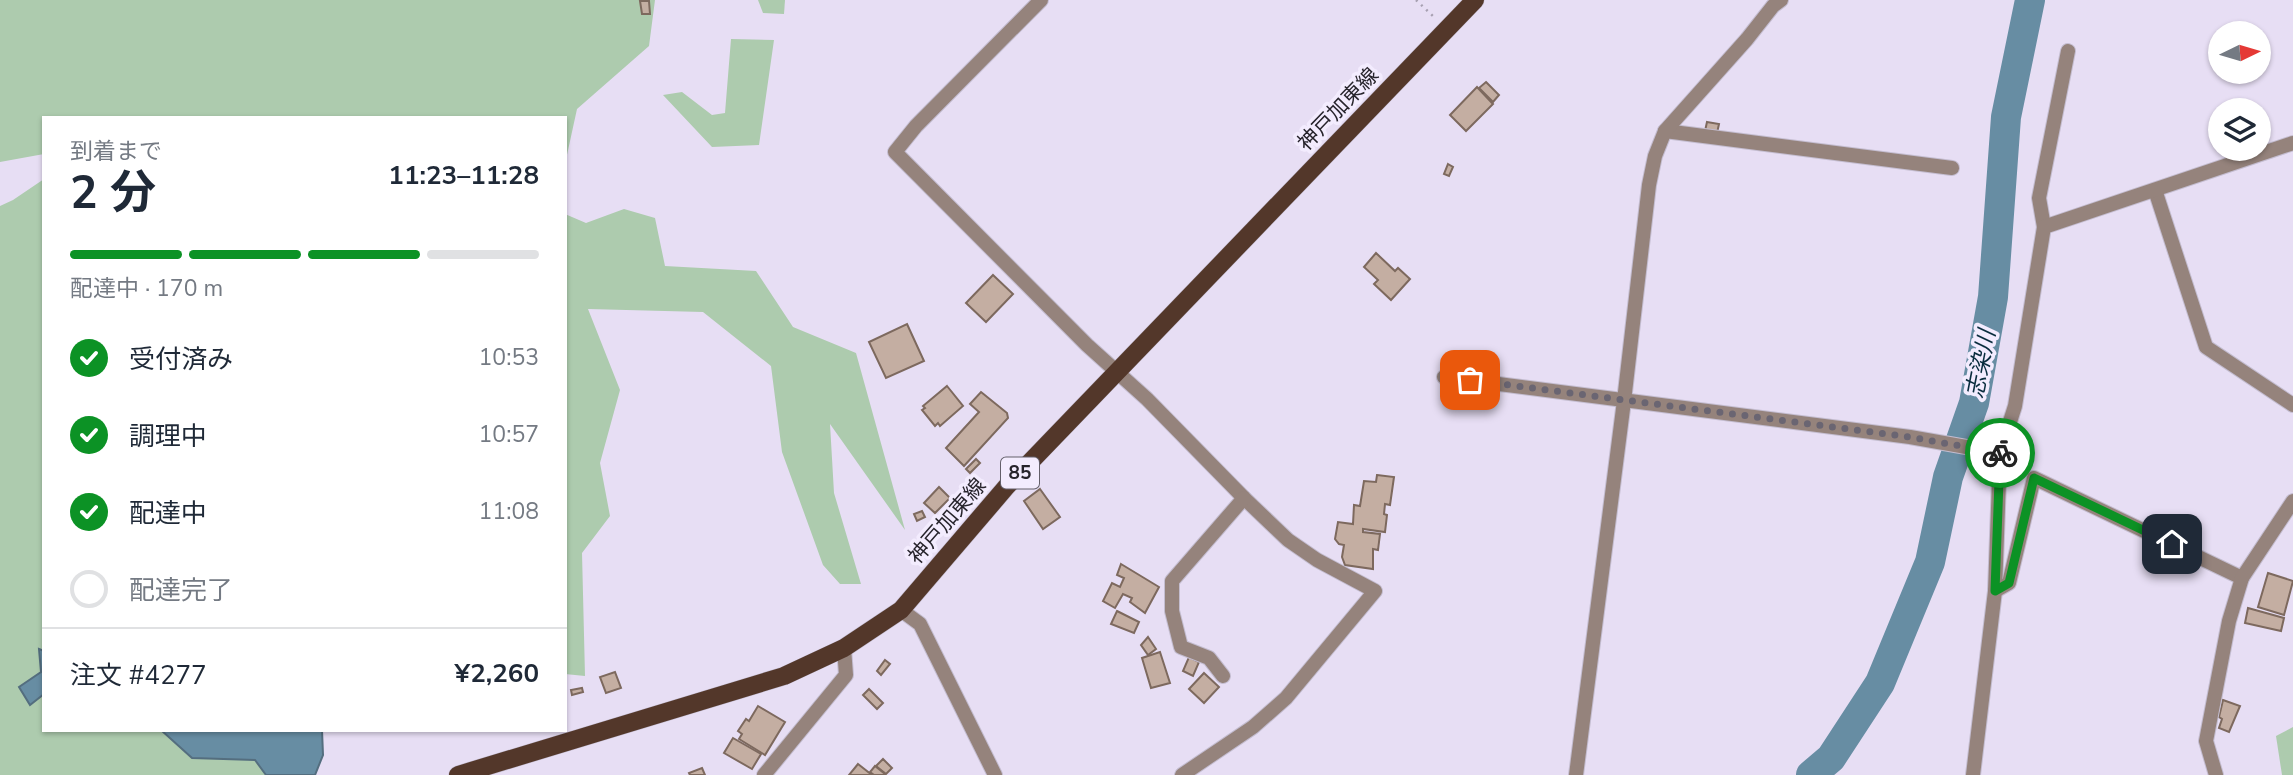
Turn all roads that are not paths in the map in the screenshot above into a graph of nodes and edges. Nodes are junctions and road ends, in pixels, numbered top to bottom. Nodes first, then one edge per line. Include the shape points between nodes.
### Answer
1 (1041, 0) edge
2 (1475, 0) edge
3 (1781, 0) edge
4 (2068, 51) dead end
5 (1665, 131) junction
6 (2293, 143) edge
7 (1952, 168) dead end
8 (2155, 190) junction
9 (2044, 227) junction
10 (1118, 371) junction
11 (1444, 377) dead end
12 (1624, 401) junction
13 (2293, 405) edge
14 (2000, 453) junction
15 (1244, 498) junction
16 (2293, 502) edge
17 (2242, 578) junction
18 (1995, 591) junction
19 (901, 610) junction
20 (844, 648) junction
21 (1223, 676) dead end
22 (1185, 774) edge
23 (458, 775) edge
24 (764, 775) edge
25 (995, 775) edge
26 (1576, 775) edge
27 (1973, 775) edge
28 (2216, 775) edge

1 - 10 street via 895,152
2 - 10 main road, 神戸加東線 / 85
3 - 5 street
4 - 9 street via 2039,198
5 - 7 street
5 - 12 street via 1648,185
6 - 8 street
8 - 9 street
8 - 13 street via 2206,347
9 - 14 street via 2015,406
10 - 15 street
10 - 19 main road, 神戸加東線 / 85 via 1007,486
11 - 12 street
12 - 14 street via 1910,437
12 - 26 street
14 - 18 street
15 - 21 street via 1172,581 1172,611 1181,647 1209,658
15 - 22 street via 1288,540 1375,591 1286,698
16 - 17 street
17 - 18 street via 2034,478 2009,583
17 - 28 street via 2206,741
18 - 27 street
19 - 20 main road, 神戸加東線 / 85
19 - 25 street via 920,624
20 - 23 main road, 神戸加東線 / 85 via 785,676
20 - 24 street via 846,675

